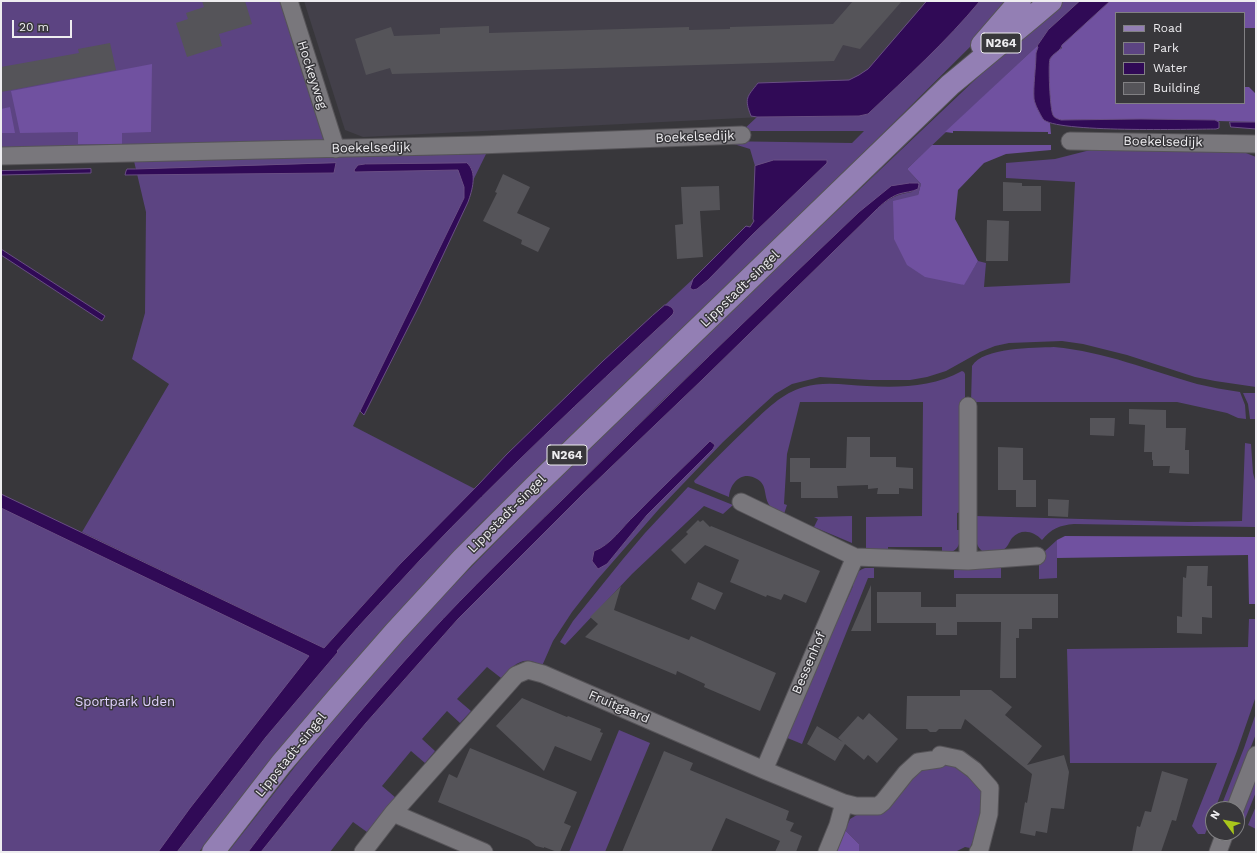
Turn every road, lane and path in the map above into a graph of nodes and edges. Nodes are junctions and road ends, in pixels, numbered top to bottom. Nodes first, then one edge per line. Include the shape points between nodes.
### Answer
1 (289, 1) edge
2 (1020, 1) edge
3 (1051, 1) edge
4 (950, 85) junction
5 (742, 135) dead end
6 (1070, 141) dead end
7 (1256, 144) edge
8 (336, 149) junction
9 (1, 156) edge
10 (968, 406) dead end
11 (741, 502) dead end
12 (1037, 556) dead end
13 (855, 557) junction
14 (968, 561) junction
15 (1256, 755) edge
16 (764, 770) junction
17 (1238, 801) edge
18 (844, 803) junction
19 (393, 813) junction
20 (1222, 841) edge
21 (214, 852) edge
22 (363, 852) edge
23 (484, 852) edge
24 (826, 852) edge
25 (978, 852) edge
26 (1218, 852) edge

1 - 8 street, Hockeyweg
2 - 4 main road, Lippstadt-singel / N264
3 - 4 main road, Lippstadt-singel / N264
4 - 21 main road, Lippstadt-singel / N264 via 463,558 334,702
5 - 8 street, Boekelsedijk
6 - 7 street, Boekelsedijk
8 - 9 street, Boekelsedijk
10 - 14 street
11 - 13 street
12 - 14 street
13 - 14 street
13 - 16 street, Bessenhof
15 - 17 street
16 - 18 street, Fruitgaard
16 - 19 street, Fruitgaard via 543,674 528,670 516,675
18 - 24 street
18 - 25 street, Fruitgaard via 878,806 918,762 939,759 940,755 959,759 974,770 990,788 989,814
19 - 22 street, Fruitgaard
19 - 23 street
20 - 26 street

